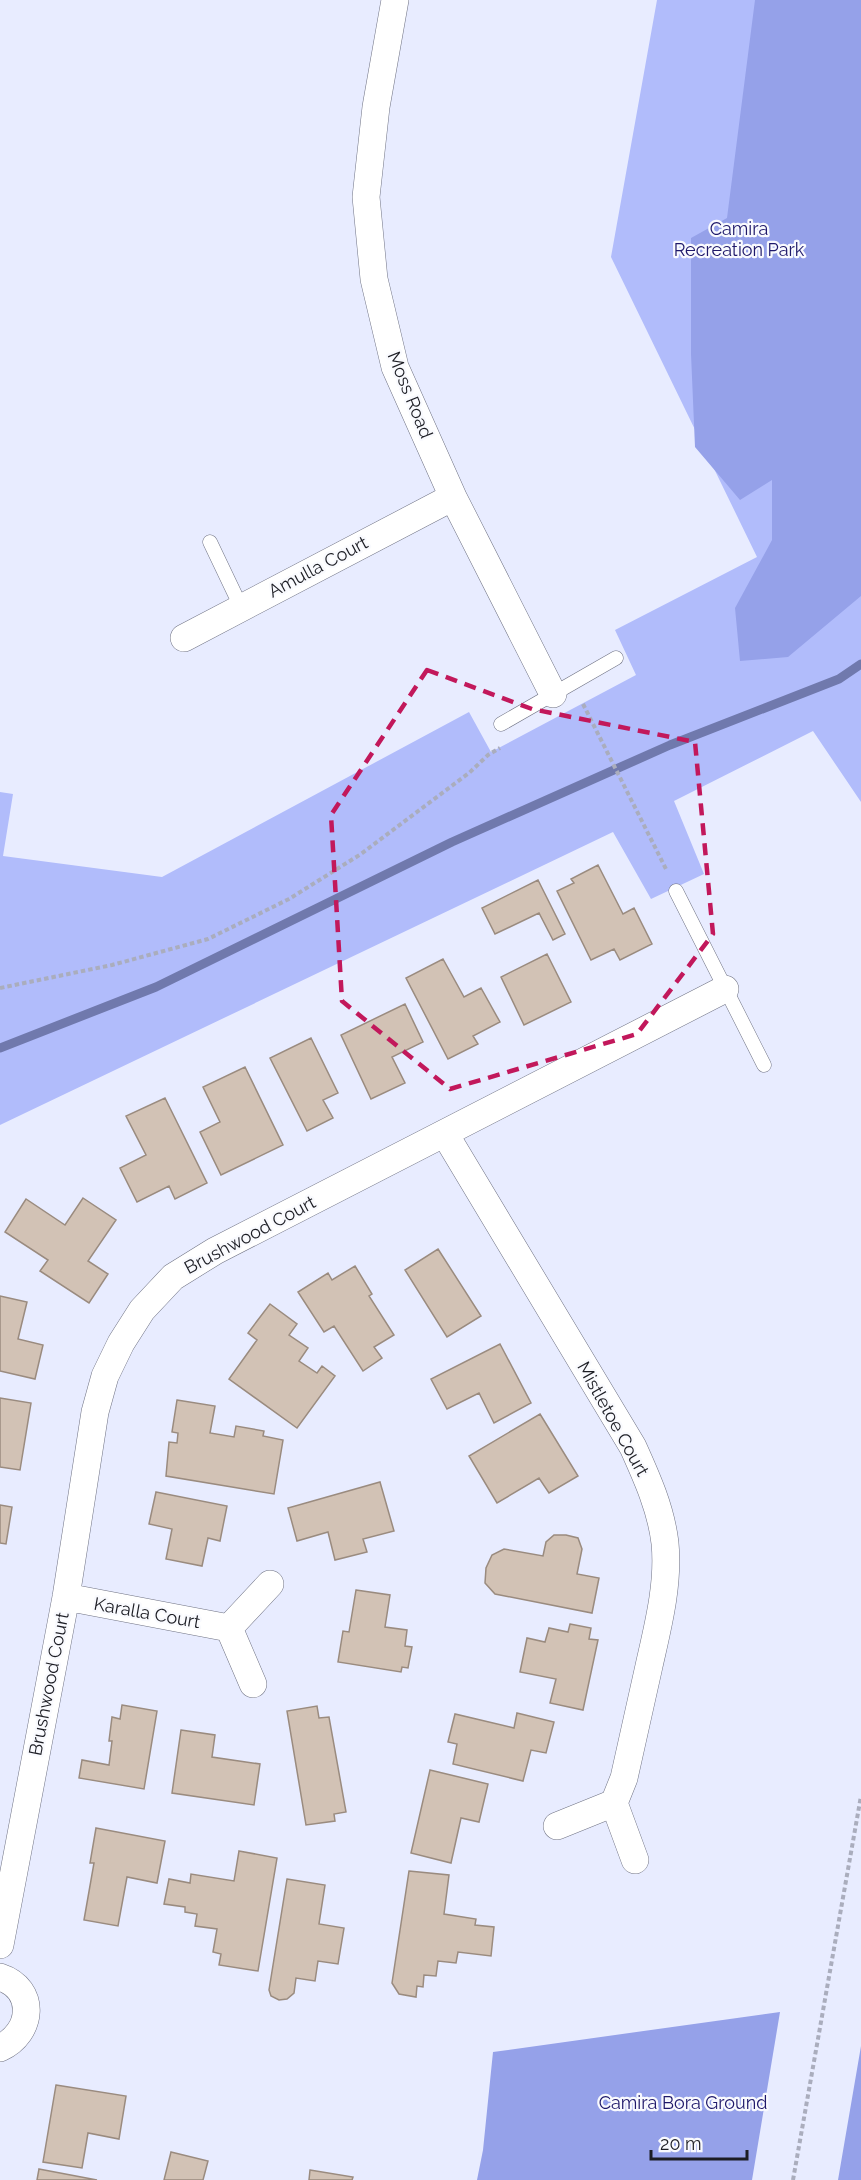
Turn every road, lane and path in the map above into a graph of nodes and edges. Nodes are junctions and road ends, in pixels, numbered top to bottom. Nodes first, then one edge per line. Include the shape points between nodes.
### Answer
1 (395, 0) edge
2 (453, 496) junction
3 (210, 542) dead end
4 (241, 607) junction
5 (184, 638) dead end
6 (616, 658) dead end
7 (563, 700) junction
8 (582, 702) dead end
9 (501, 724) dead end
10 (595, 728) dead end
11 (507, 744) dead end
12 (676, 891) joint
13 (0, 988) edge
14 (725, 989) junction
15 (764, 1065) dead end
16 (445, 1134) junction
17 (270, 1584) dead end
18 (66, 1598) junction
19 (229, 1628) junction
20 (254, 1684) dead end
21 (861, 1796) edge
22 (614, 1803) junction
23 (558, 1826) dead end
24 (635, 1860) dead end
25 (0, 1945) edge
26 (0, 1977) edge
27 (0, 2048) edge
28 (793, 2180) edge

1 - 2 street, Moss Road via 376,107 366,196 374,279 395,367
2 - 4 street, Amulla Court
2 - 7 street, Moss Road
3 - 4 lane
4 - 5 street, Amulla Court
6 - 7 lane
7 - 8 path
7 - 9 lane
10 - 12 path
11 - 13 path via 361,854 289,899 208,939 112,965
12 - 14 lane
14 - 15 lane
14 - 16 street, Brushwood Court
16 - 18 street, Brushwood Court via 215,1251 173,1277 142,1310 105,1376 95,1412
16 - 22 street, Mistletoe Court via 633,1448 659,1515 666,1573 661,1614 624,1778
17 - 19 street
18 - 19 street, Karalla Court
18 - 25 street, Brushwood Court
19 - 20 street
21 - 28 path
22 - 23 street
22 - 24 street
26 - 27 street via 17,1988 26,2009 26,2022 17,2037

